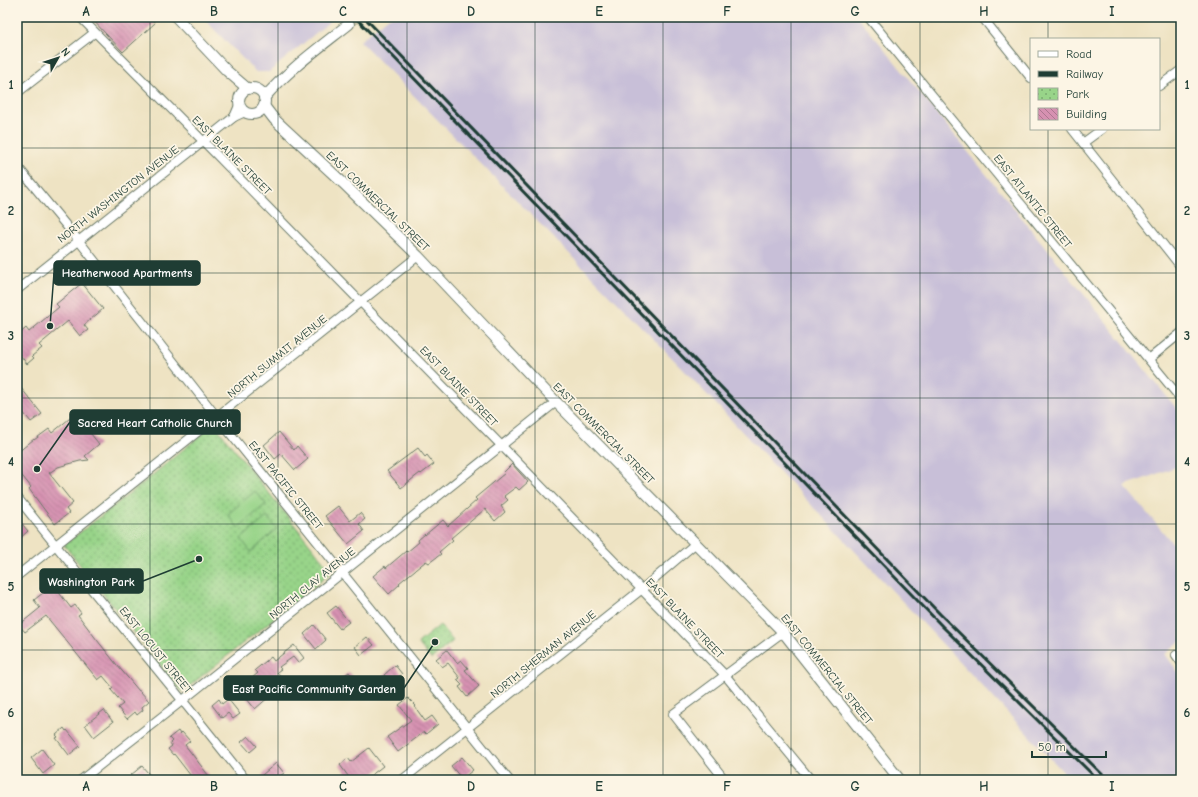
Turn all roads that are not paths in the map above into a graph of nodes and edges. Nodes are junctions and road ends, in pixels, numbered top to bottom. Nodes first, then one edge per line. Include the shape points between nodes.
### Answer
1 (80, 17) edge
2 (176, 17) edge
3 (868, 17) edge
4 (982, 17) edge
5 (349, 24) tunnel mouth
6 (94, 33) junction
7 (1181, 70) edge
8 (227, 71) junction
9 (1030, 77) edge
10 (1160, 85) edge
11 (273, 88) junction
12 (252, 89) junction
13 (17, 93) edge
14 (242, 104) junction
15 (262, 106) junction
16 (1073, 130) edge
17 (1101, 130) edge
18 (204, 142) junction
19 (1083, 143) junction
20 (17, 166) edge
21 (79, 241) junction
22 (418, 256) junction
23 (1181, 267) edge
24 (17, 290) edge
25 (361, 302) junction
26 (1181, 333) edge
27 (1148, 359) junction
28 (1181, 399) edge
29 (556, 402) junction
30 (217, 417) junction
31 (502, 446) junction
32 (17, 497) edge
33 (696, 543) junction
34 (56, 546) junction
35 (343, 573) junction
36 (17, 576) edge
37 (642, 589) junction
38 (783, 632) junction
39 (1176, 655) dead end
40 (1181, 662) edge
41 (725, 675) junction
42 (183, 700) junction
43 (467, 728) junction
44 (81, 780) edge
45 (246, 780) edge
46 (402, 780) edge
47 (509, 780) edge
48 (725, 780) edge
49 (812, 780) edge
50 (900, 780) edge

1 - 6 street, EAST BLAINE STREET
2 - 8 street
3 - 27 street, EAST ATLANTIC STREET
4 - 9 street
5 - 11 street
6 - 13 street
6 - 18 street, EAST BLAINE STREET
7 - 10 street
8 - 12 street
8 - 14 street
11 - 12 street
11 - 15 street
12 - 14 street via 245,91
12 - 15 street via 260,91
14 - 15 street via 249,114
14 - 18 street, NORTH WASHINGTON AVENUE via 234,117
15 - 22 street, EAST COMMERCIAL STREET
16 - 19 street
17 - 19 street
18 - 21 street, NORTH WASHINGTON AVENUE
18 - 25 street, EAST BLAINE STREET
19 - 23 street
20 - 21 street, EAST PACIFIC STREET
21 - 24 street, NORTH WASHINGTON AVENUE
21 - 30 street, EAST PACIFIC STREET
22 - 25 street, NORTH SUMMIT AVENUE
22 - 29 street, EAST COMMERCIAL STREET
25 - 30 street, NORTH SUMMIT AVENUE
25 - 31 street, EAST BLAINE STREET
26 - 27 street
27 - 28 street, EAST ATLANTIC STREET
29 - 31 street, NORTH CLAY AVENUE
29 - 33 street, EAST COMMERCIAL STREET
30 - 34 street, NORTH SUMMIT AVENUE
30 - 35 street, EAST PACIFIC STREET
31 - 35 street, NORTH CLAY AVENUE
31 - 37 street, EAST BLAINE STREET
32 - 34 street, EAST LOCUST STREET
33 - 37 street, NORTH SHERMAN AVENUE
33 - 38 street, EAST COMMERCIAL STREET
34 - 36 street, NORTH SUMMIT AVENUE
34 - 42 street, EAST LOCUST STREET
35 - 42 street, NORTH CLAY AVENUE
35 - 43 street, EAST PACIFIC STREET
37 - 41 street, EAST BLAINE STREET
37 - 43 street, NORTH SHERMAN AVENUE
38 - 41 street
38 - 50 street, EAST COMMERCIAL STREET
39 - 40 street
41 - 48 street via 673,714
41 - 49 street, EAST BLAINE STREET
42 - 44 street, NORTH CLAY AVENUE
42 - 45 street, EAST LOCUST STREET
43 - 46 street, NORTH SHERMAN AVENUE
43 - 47 street, EAST PACIFIC STREET

